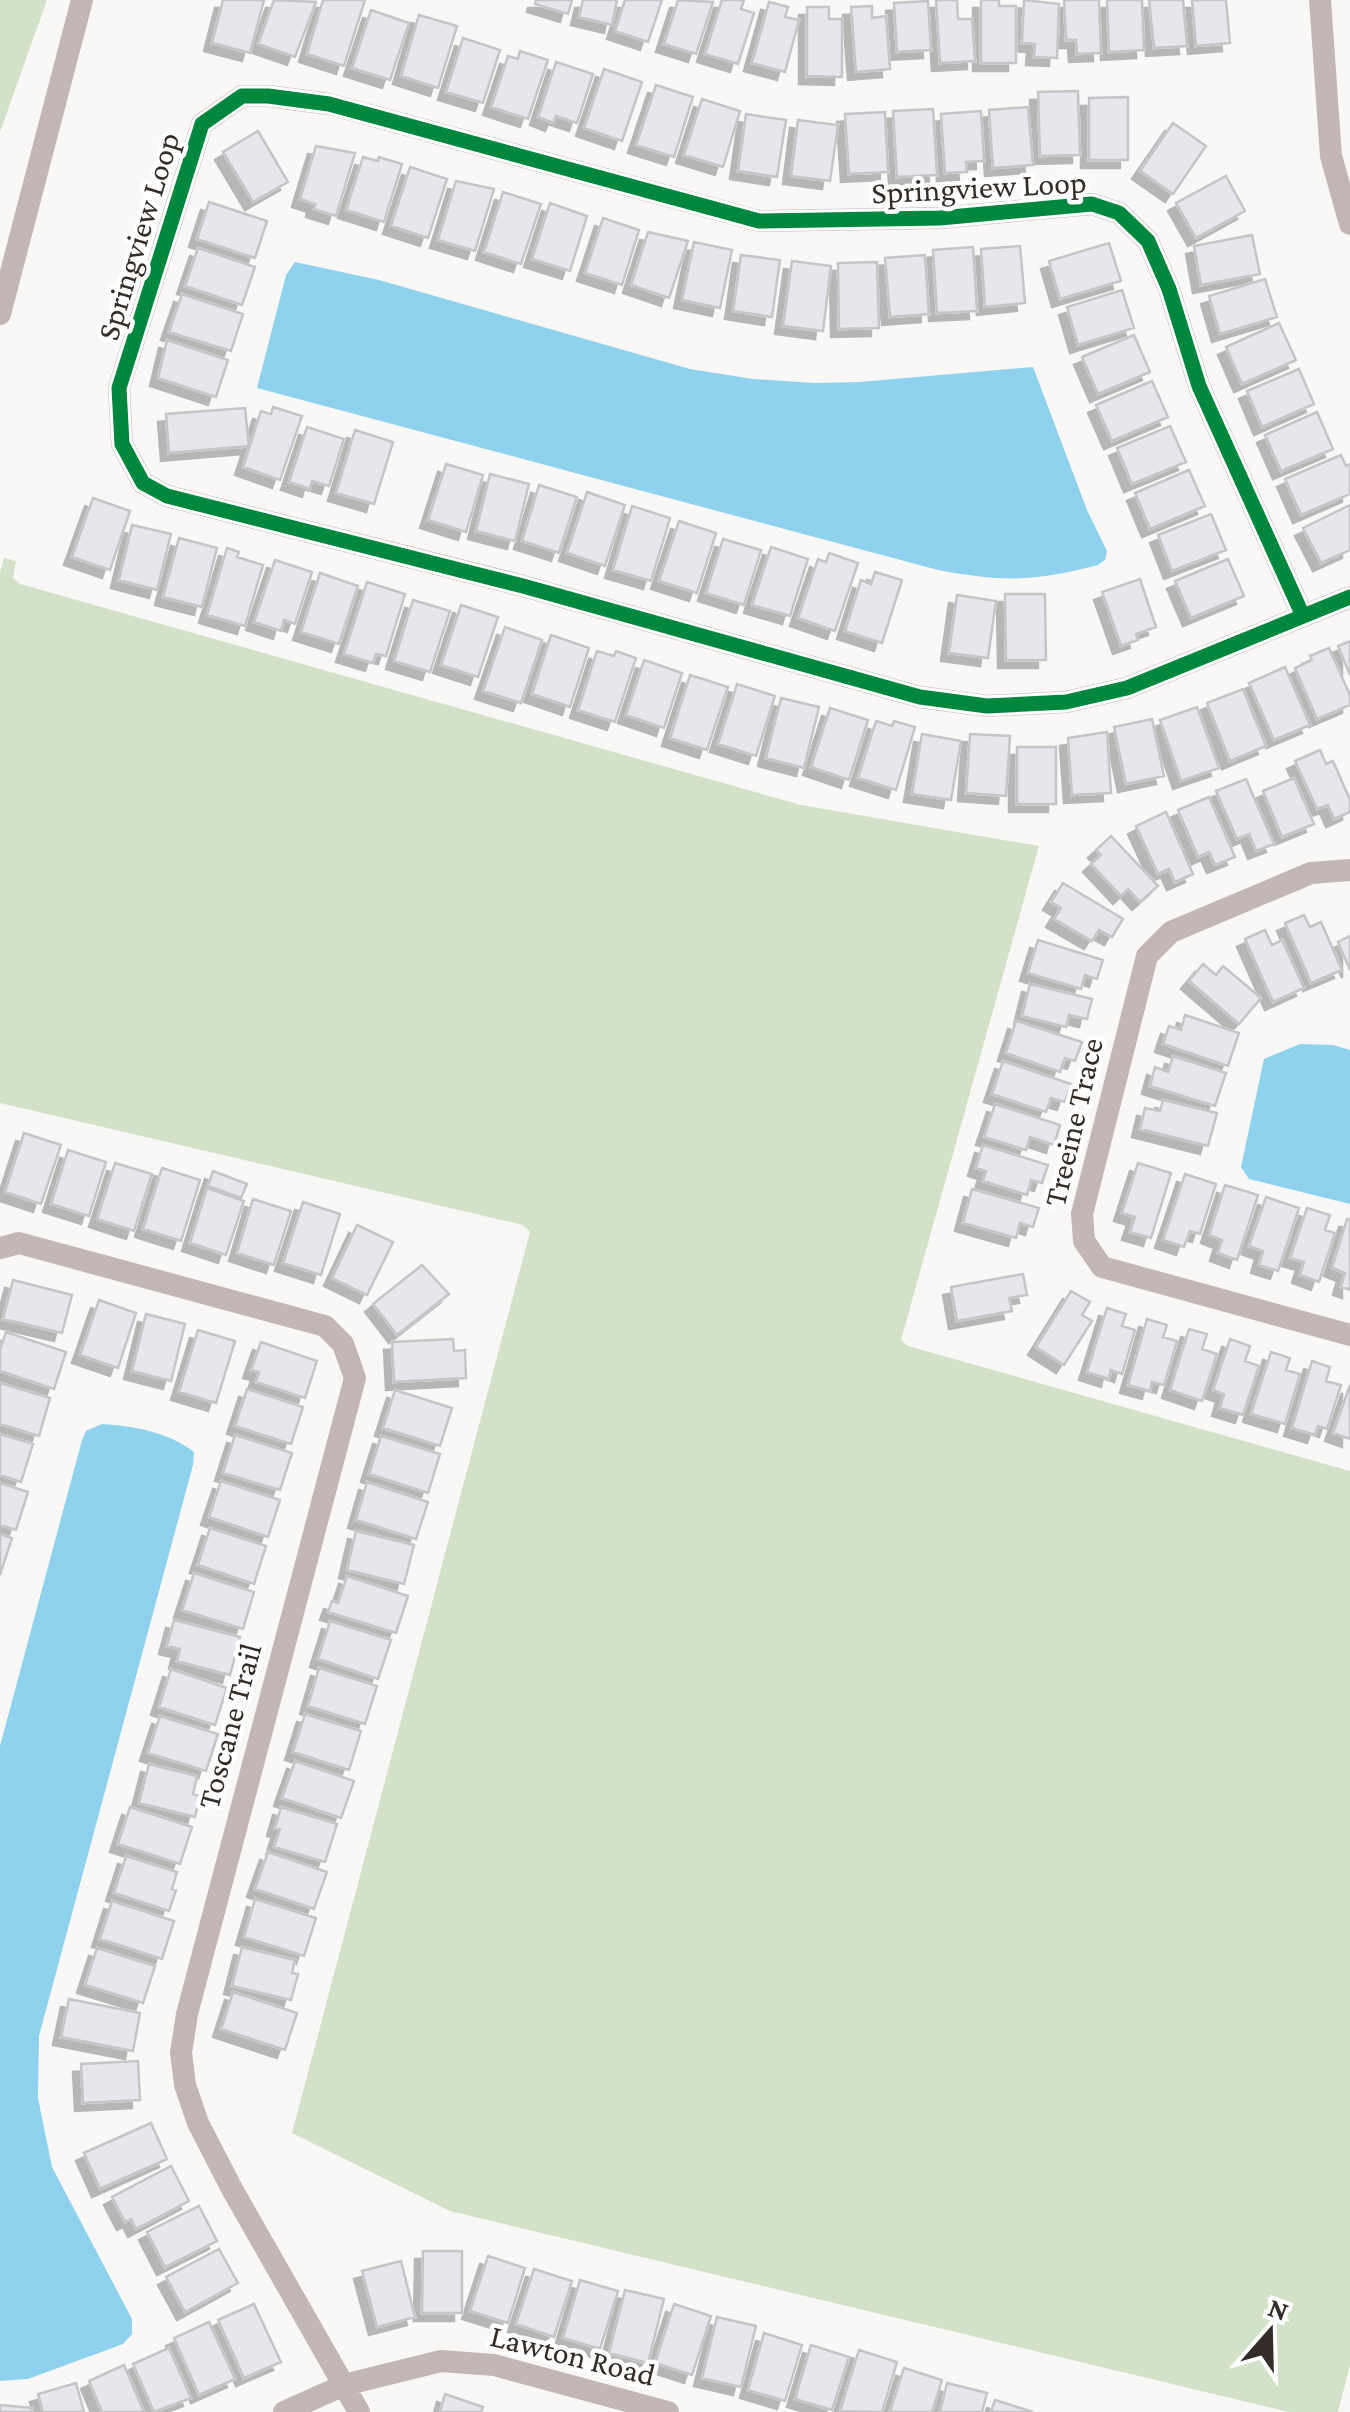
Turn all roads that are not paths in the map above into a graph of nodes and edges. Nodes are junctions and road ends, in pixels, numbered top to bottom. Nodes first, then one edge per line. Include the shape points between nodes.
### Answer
1 (82, 0) edge
2 (1320, 0) edge
3 (1350, 224) edge
4 (0, 314) edge
5 (1350, 597) edge
6 (1304, 616) junction
7 (1350, 870) edge
8 (0, 1248) edge
9 (1350, 1335) edge
10 (344, 2384) junction
11 (284, 2412) edge
12 (360, 2412) edge
13 (668, 2412) edge

1 - 4 street
2 - 3 street via 1331,156
5 - 6 street, Springview Loop
6 - 6 street, Springview Loop via 1199,386 1148,241 1119,213 1092,204 940,218 759,221 329,104 242,96 202,124 120,388 122,444 143,483 168,496 920,696 987,706 1066,702 1128,688
7 - 9 street, Treeine Trace via 1311,873 1188,924 1147,956 1082,1214 1084,1241 1102,1267
8 - 10 street, Toscane Trail via 19,1242 325,1326 344,1344 356,1378 181,2053 198,2123
10 - 11 street
10 - 12 street, Toscane Trail
10 - 13 street, Lawton Road via 441,2361 494,2366

